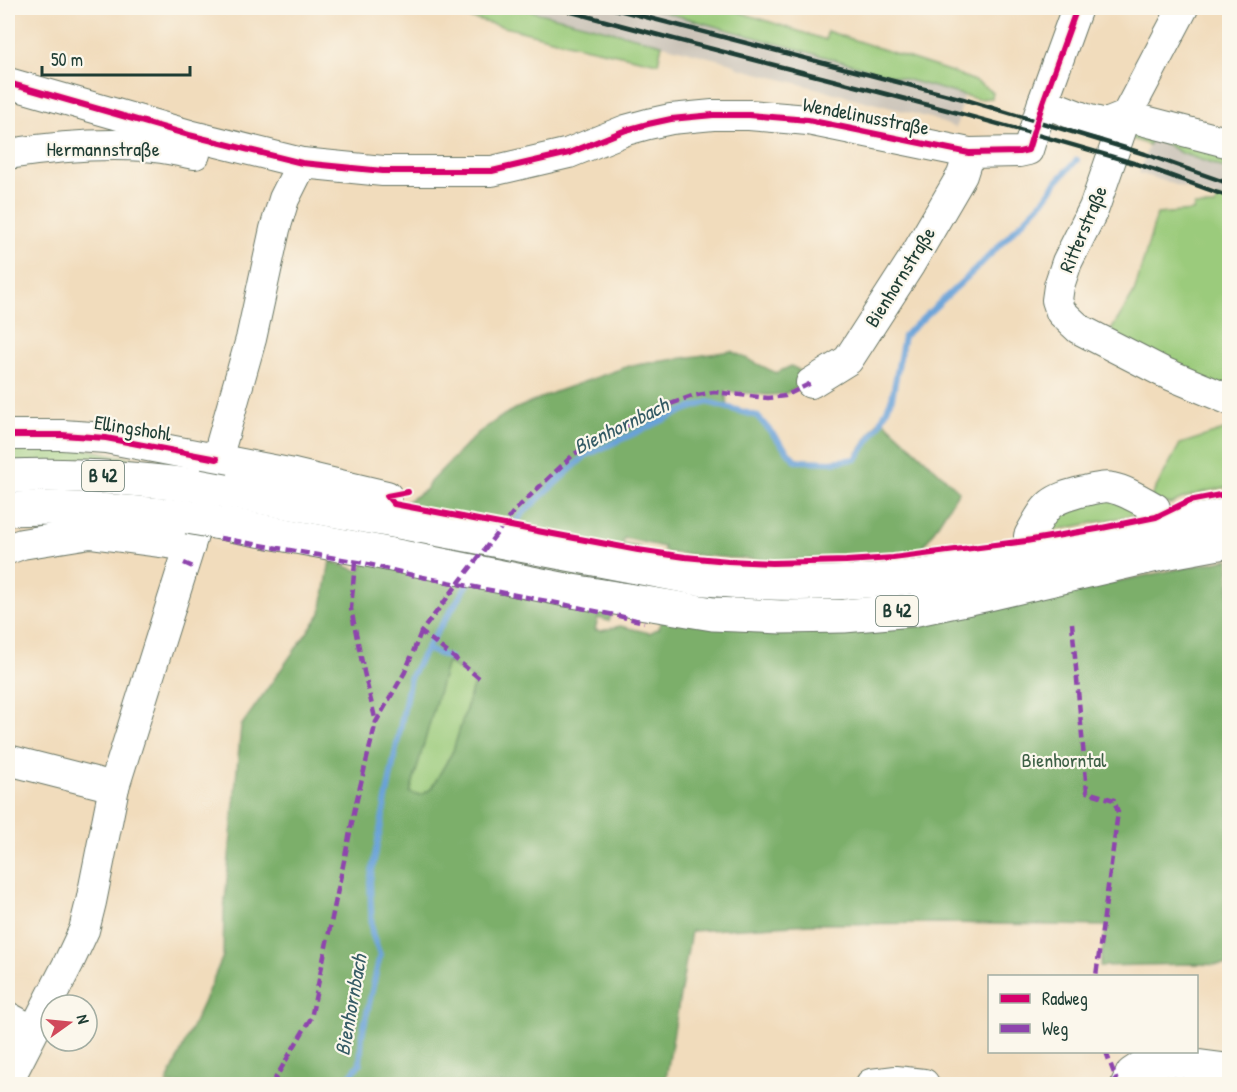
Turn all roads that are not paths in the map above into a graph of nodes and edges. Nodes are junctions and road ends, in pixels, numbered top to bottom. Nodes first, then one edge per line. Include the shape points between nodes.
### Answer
1 (1077, 8) edge
2 (1183, 8) edge
3 (8, 83) edge
4 (1043, 102) junction
5 (1126, 116) junction
6 (1230, 143) edge
7 (242, 148) junction
8 (969, 153) junction
9 (8, 154) edge
10 (302, 163) junction
11 (811, 383) dead end
12 (1230, 400) edge
13 (8, 435) edge
14 (217, 459) junction
15 (8, 476) edge
16 (1155, 508) joint
17 (8, 509) edge
18 (390, 509) junction
19 (1230, 515) edge
20 (1184, 523) junction
21 (198, 529) junction
22 (1230, 541) edge
23 (1020, 548) junction
24 (8, 549) edge
25 (8, 760) edge
26 (114, 787) junction
27 (20, 1024) edge
28 (1230, 1069) edge
29 (8, 1081) edge
30 (871, 1084) edge
31 (924, 1084) edge
32 (1126, 1084) edge

1 - 4 street, Wendelinusstraße
2 - 5 street, Ritterstraße
3 - 7 street
4 - 5 street via 1106,124
4 - 8 street, Wendelinusstraße via 1028,150
5 - 6 street
5 - 12 street, Ritterstraße via 1094,208 1066,262 1057,300 1061,312 1088,334
7 - 9 street, Hermannstraße via 214,157 131,146 76,146
7 - 10 street
8 - 10 street, Wendelinusstraße via 808,120 736,114 671,119 626,130 569,153 492,171 383,171
8 - 11 street, Bienhornstraße via 962,175 910,264 848,360
10 - 14 street via 278,219 251,339
13 - 14 street, Ellingshohl via 106,438
14 - 18 street, Ellingshohl via 294,474
14 - 21 street
15 - 18 highway, B 42 via 115,476
16 - 20 highway
16 - 23 street via 1112,488 1065,496 1044,509
17 - 21 highway, B 42 via 133,512
18 - 23 highway, B 42 via 632,567 742,583 905,578 961,570
19 - 20 highway, B 42
20 - 23 highway, B 42
21 - 22 highway, B 42 via 372,551 566,590 713,614 781,617 912,610
21 - 24 street via 90,533
21 - 26 street
25 - 26 street
26 - 27 street via 84,930 69,962
27 - 29 street
28 - 32 street via 1161,1060 1146,1063 1131,1073
30 - 31 street

